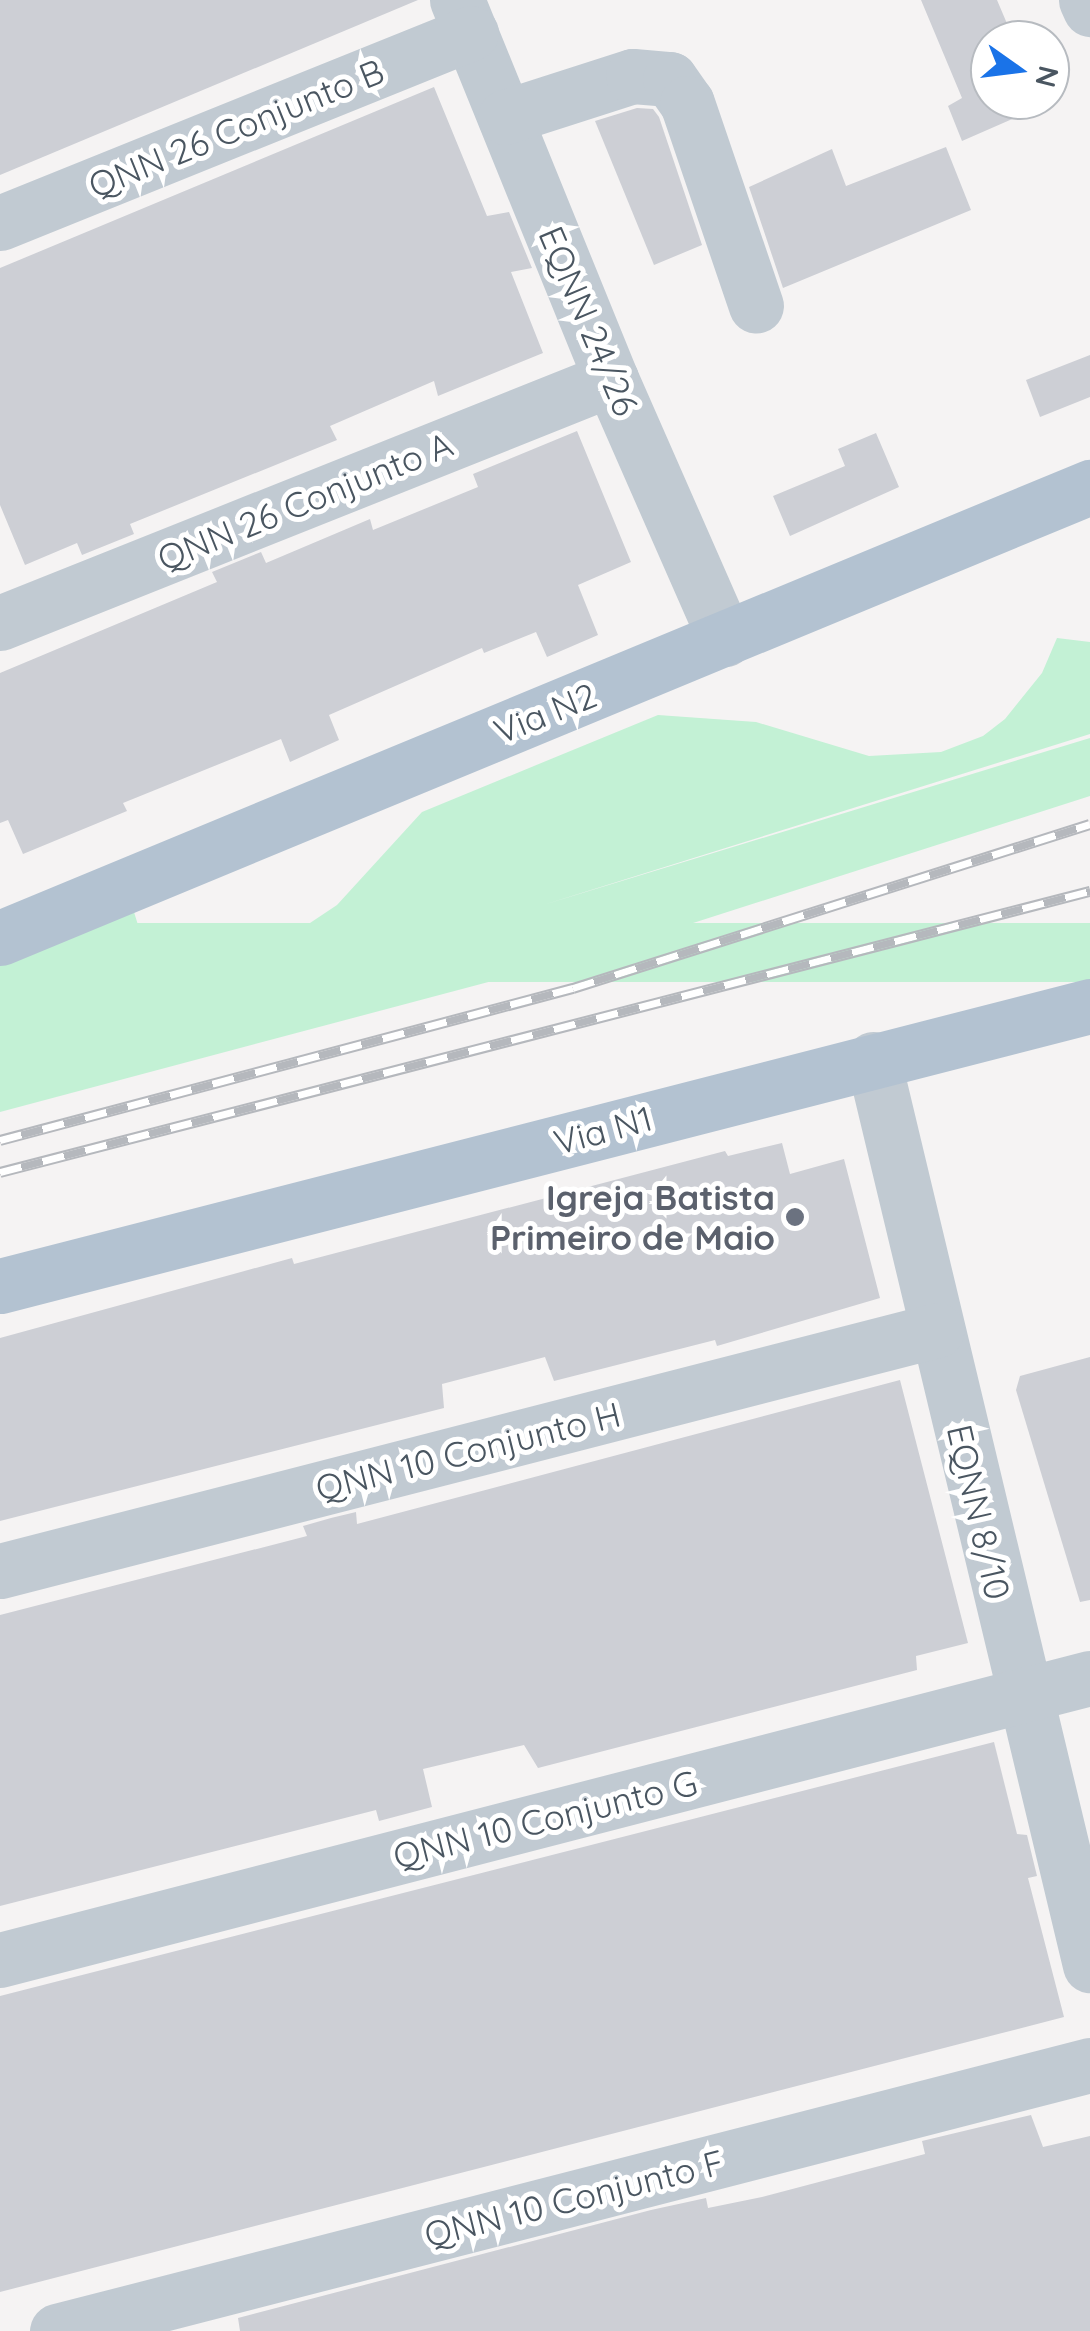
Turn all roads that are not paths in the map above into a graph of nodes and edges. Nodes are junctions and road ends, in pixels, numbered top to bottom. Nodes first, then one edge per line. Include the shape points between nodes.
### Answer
1 (1086, 0) edge
2 (1090, 9) edge
3 (464, 16) edge
4 (505, 117) junction
5 (0, 223) edge
6 (756, 306) dead end
7 (610, 379) junction
8 (1090, 487) edge
9 (0, 623) edge
10 (725, 639) junction
11 (0, 938) edge
12 (1090, 1006) edge
13 (872, 1059) junction
14 (0, 1286) edge
15 (937, 1330) junction
16 (0, 1571) edge
17 (1090, 1678) edge
18 (1022, 1696) junction
19 (0, 1960) edge
20 (1090, 1965) edge
21 (1090, 2066) edge
22 (57, 2331) edge

1 - 2 street
3 - 4 street, EQNN 24/26
3 - 5 street, QNN 26 Conjunto B
4 - 6 street via 634,76 670,80 686,103
4 - 7 street, EQNN 24/26
7 - 9 street, QNN 26 Conjunto A
7 - 10 street, EQNN 24/26
8 - 10 main road, Via N2
10 - 11 main road, Via N2
12 - 13 main road, Via N1
13 - 14 main road, Via N1
13 - 15 street, EQNN 8/10
15 - 16 street, QNN 10 Conjunto H
15 - 18 street, EQNN 8/10
17 - 18 street, QNN 10 Conjunto G
18 - 19 street, QNN 10 Conjunto G
18 - 20 street, EQNN 8/10
21 - 22 street, QNN 10 Conjunto F

